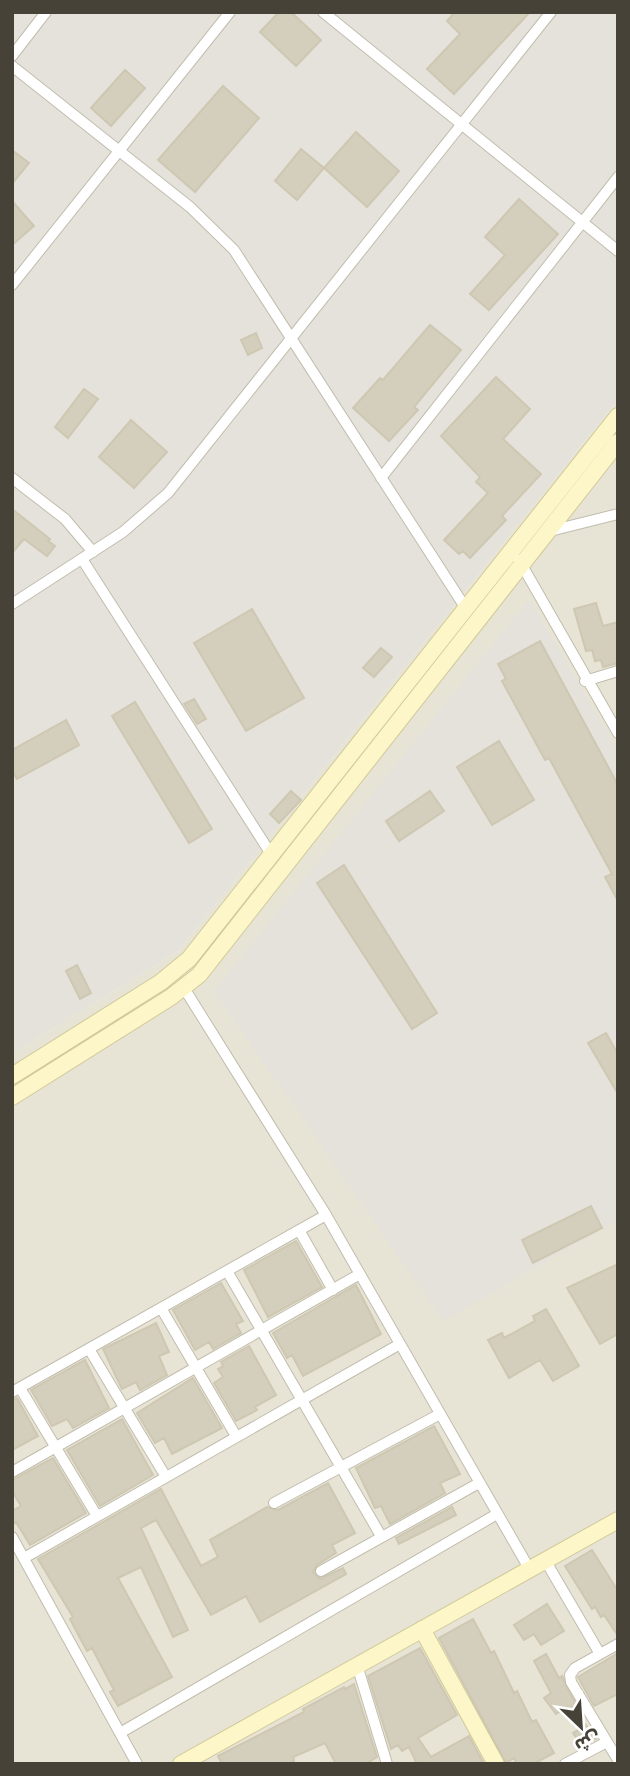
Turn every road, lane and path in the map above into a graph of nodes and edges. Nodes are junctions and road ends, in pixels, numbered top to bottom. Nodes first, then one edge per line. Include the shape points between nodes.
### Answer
1 (46, 12) edge
2 (230, 12) edge
3 (323, 12) edge
4 (551, 12) edge
5 (12, 57) edge
6 (12, 66) edge
7 (461, 125) junction
8 (118, 150) junction
9 (618, 177) edge
10 (581, 222) junction
11 (618, 251) edge
12 (12, 285) edge
13 (291, 338) junction
14 (618, 416) edge
15 (618, 442) edge
16 (12, 478) edge
17 (381, 478) junction
18 (618, 514) edge
19 (528, 530) junction
20 (546, 533) junction
21 (512, 549) junction
22 (93, 552) junction
23 (82, 559) junction
24 (521, 564) junction
25 (12, 604) edge
26 (465, 607) junction
27 (618, 671) edge
28 (585, 681) junction
29 (618, 733) edge
30 (271, 853) junction
31 (184, 988) junction
32 (12, 1076) edge
33 (12, 1097) edge
34 (326, 1215) junction
35 (299, 1230) junction
36 (227, 1270) junction
37 (360, 1275) junction
38 (332, 1290) junction
39 (161, 1308) junction
40 (262, 1330) junction
41 (400, 1344) junction
42 (89, 1349) junction
43 (194, 1368) junction
44 (16, 1390) edge
45 (302, 1398) junction
46 (124, 1408) junction
47 (440, 1414) junction
48 (236, 1436) junction
49 (55, 1447) junction
50 (341, 1466) junction
51 (12, 1472) edge
52 (166, 1477) junction
53 (479, 1483) junction
54 (274, 1503) dead end
55 (497, 1514) junction
56 (97, 1516) junction
57 (618, 1520) edge
58 (381, 1536) junction
59 (12, 1537) edge
60 (24, 1558) junction
61 (545, 1560) junction
62 (530, 1570) junction
63 (321, 1572) dead end
64 (422, 1629) junction
65 (618, 1644) edge
66 (600, 1654) junction
67 (357, 1665) junction
68 (120, 1733) junction
69 (607, 1742) junction
70 (618, 1760) edge
71 (137, 1764) edge
72 (181, 1764) edge
73 (387, 1764) edge
74 (496, 1764) edge
75 (565, 1764) edge

1 - 5 street
2 - 8 street
3 - 7 street
4 - 7 street
6 - 8 street
7 - 10 street
7 - 13 street
8 - 12 street
8 - 13 street via 221,235
9 - 10 street
10 - 11 street
10 - 17 street
13 - 17 street
13 - 22 street via 168,493
14 - 19 main road
15 - 20 main road
16 - 22 street via 65,519
17 - 26 street
18 - 20 street
19 - 20 street
19 - 21 main road
20 - 24 main road
21 - 24 street
21 - 26 main road
22 - 23 street
23 - 25 street
23 - 30 street
24 - 28 street
24 - 31 main road via 211,962
26 - 30 main road
27 - 28 street
28 - 29 street
30 - 32 main road via 201,946 174,972
31 - 33 main road
31 - 34 street
34 - 35 street
34 - 37 street
35 - 36 street
35 - 38 street
36 - 39 street
36 - 40 street
37 - 38 street
37 - 41 street
38 - 40 street
39 - 42 street
39 - 43 street
40 - 43 street
40 - 45 street
41 - 45 street
41 - 47 street
42 - 44 street
42 - 46 street
43 - 46 street
43 - 48 street
44 - 49 street
45 - 48 street
45 - 50 street
46 - 49 street
46 - 52 street
47 - 50 street
47 - 53 street
48 - 52 street
49 - 51 street
49 - 56 street
50 - 54 street
50 - 58 street
52 - 56 street
53 - 55 street
53 - 58 street
55 - 62 street
55 - 68 street
56 - 60 street
57 - 61 main road
58 - 63 street
59 - 60 street
60 - 68 street
61 - 62 main road
61 - 66 street
62 - 64 main road
64 - 67 main road
64 - 74 main road
65 - 66 street
66 - 69 street via 570,1675
67 - 72 main road
67 - 73 street
68 - 71 street
69 - 70 street
69 - 75 street

